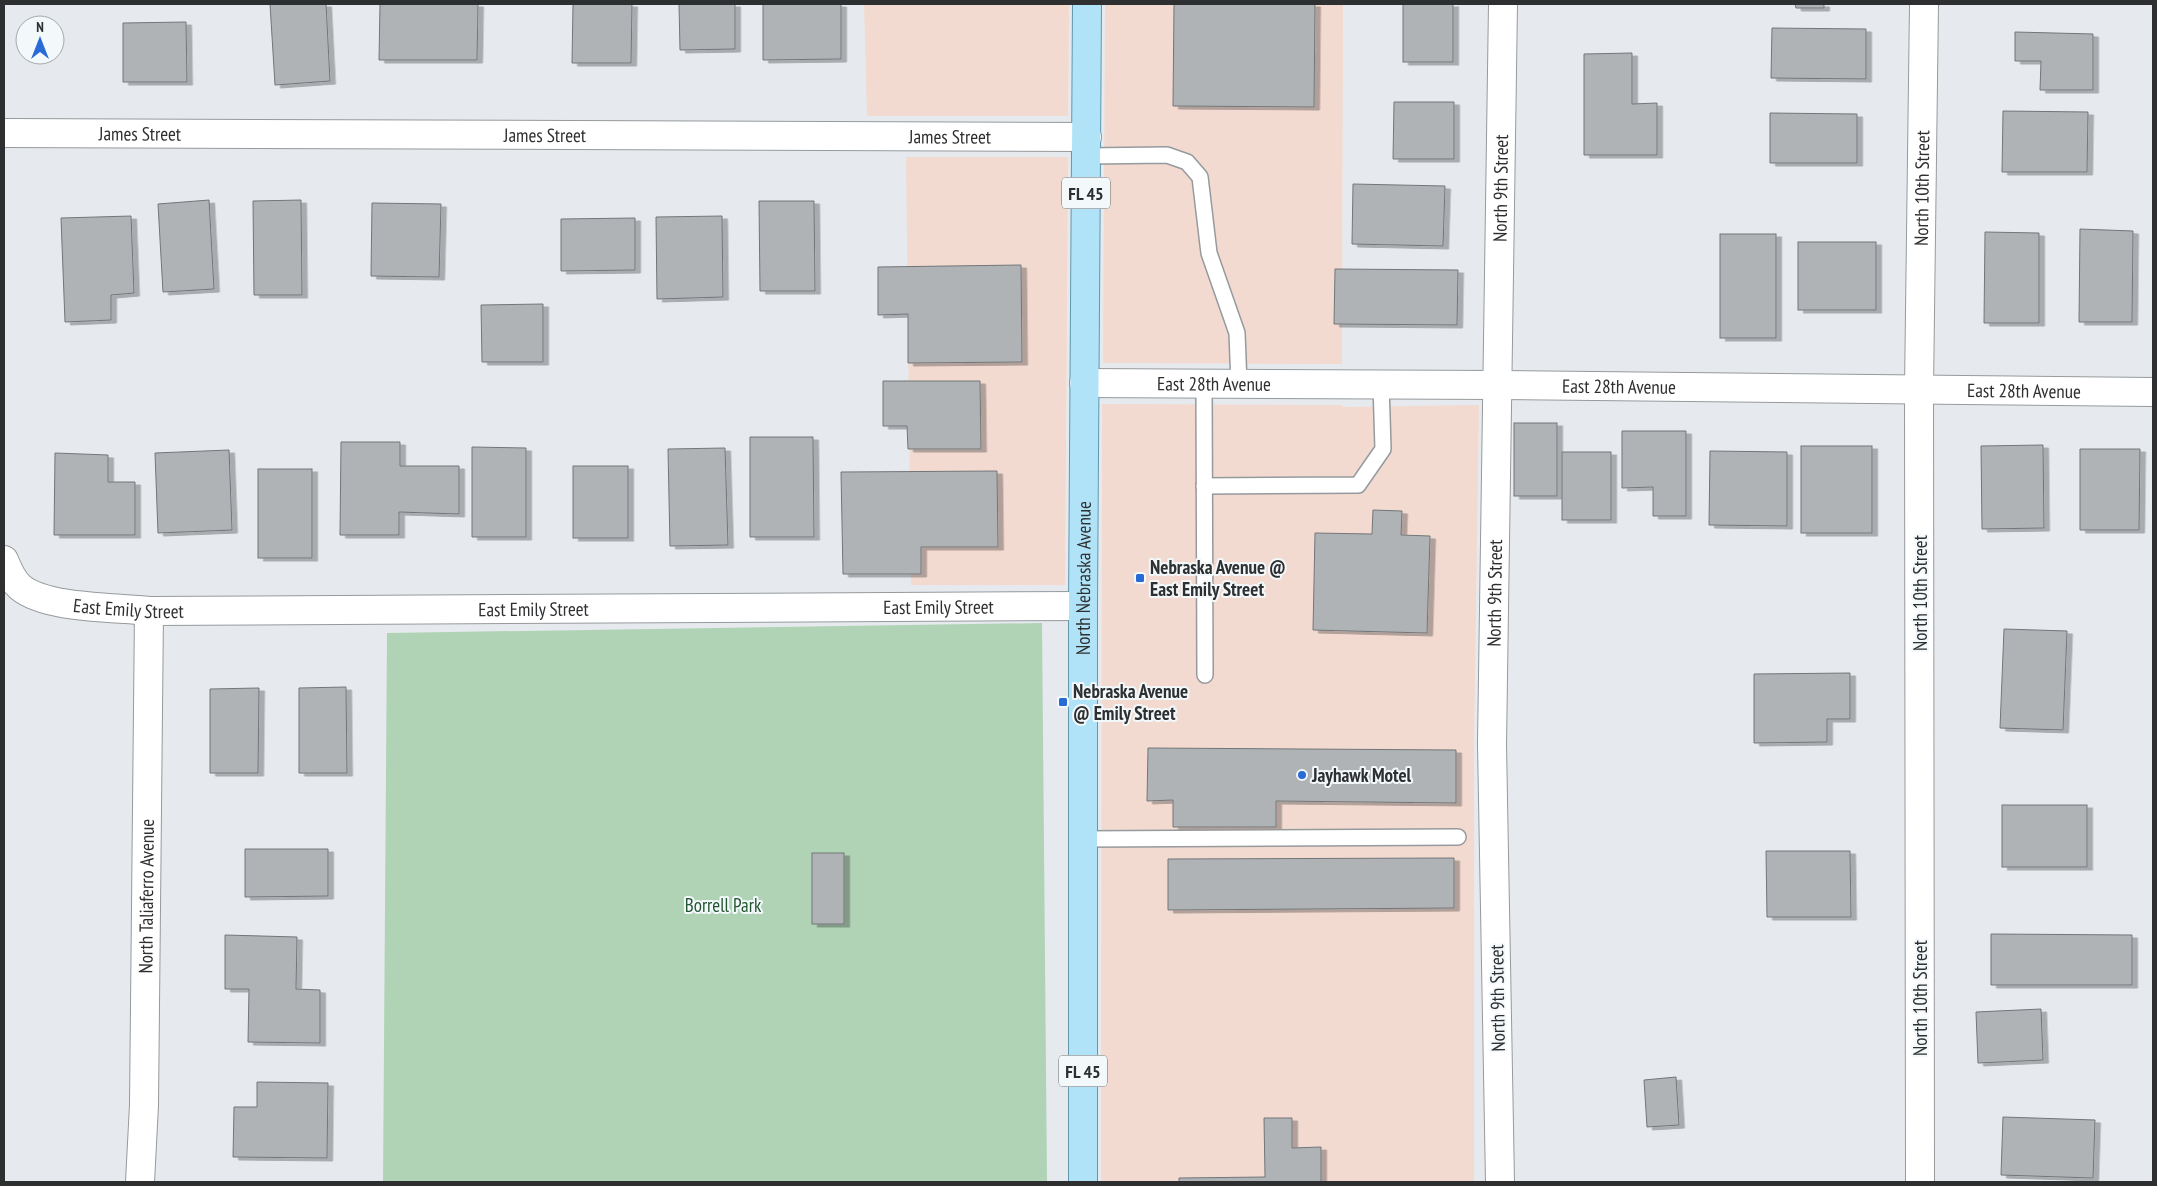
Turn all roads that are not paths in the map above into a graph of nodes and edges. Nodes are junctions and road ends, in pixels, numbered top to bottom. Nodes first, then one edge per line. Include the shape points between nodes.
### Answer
1 (1087, 4) edge
2 (1503, 4) edge
3 (1924, 4) edge
4 (4, 133) edge
5 (1087, 146) junction
6 (1084, 383) junction
7 (1204, 384) junction
8 (1239, 384) junction
9 (1381, 384) junction
10 (1497, 385) junction
11 (1920, 389) junction
12 (2153, 392) edge
13 (1204, 486) junction
14 (4, 560) edge
15 (1083, 606) junction
16 (149, 610) junction
17 (1205, 675) dead end
18 (1458, 837) dead end
19 (1084, 839) junction
20 (140, 1182) edge
21 (1083, 1182) edge
22 (1500, 1182) edge
23 (1920, 1182) edge

1 - 5 main road, North Nebraska Avenue / FL 45
2 - 10 street, North 9th Street
3 - 11 street, North 10th Street
4 - 5 street, James Street
5 - 6 main road, North Nebraska Avenue / FL 45
5 - 8 lane via 1167,155 1187,162 1200,177 1209,253 1237,333
6 - 7 street, East 28th Avenue
6 - 15 main road, North Nebraska Avenue / FL 45
7 - 8 street, East 28th Avenue
7 - 13 lane
8 - 9 street, East 28th Avenue
9 - 10 street, East 28th Avenue
9 - 13 lane via 1383,449 1358,485
10 - 11 street, East 28th Avenue
10 - 22 street, North 9th Street via 1492,744
11 - 12 street, East 28th Avenue
11 - 23 street, North 10th Street
13 - 17 lane
14 - 16 street, East Emily Street via 18,585 42,599
15 - 16 street, East Emily Street
15 - 19 main road, North Nebraska Avenue / FL 45
16 - 20 street, North Taliaferro Avenue via 144,1105
18 - 19 lane
19 - 21 main road, North Nebraska Avenue / FL 45

